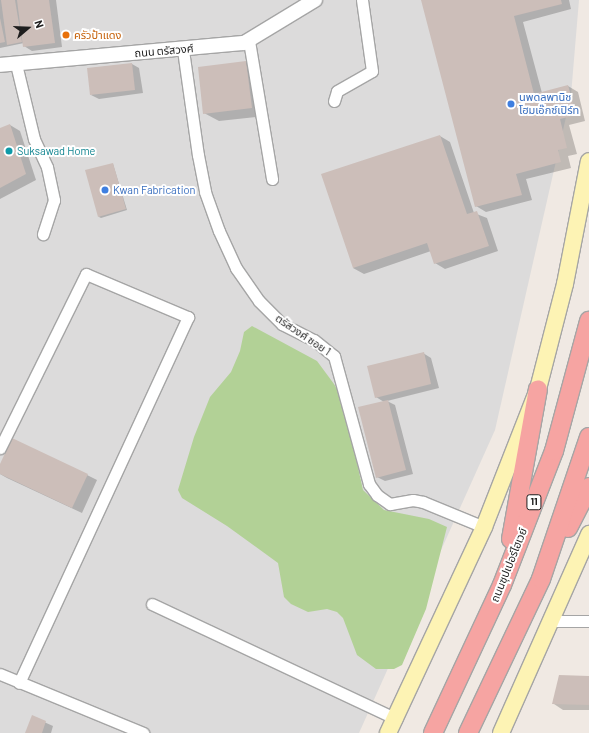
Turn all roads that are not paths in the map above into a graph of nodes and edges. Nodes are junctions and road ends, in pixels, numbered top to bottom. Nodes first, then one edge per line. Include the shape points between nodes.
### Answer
1 (315, 0) edge
2 (362, 0) edge
3 (249, 41) junction
4 (183, 50) junction
5 (16, 64) junction
6 (0, 65) edge
7 (334, 101) dead end
8 (589, 162) edge
9 (272, 179) dead end
10 (43, 234) dead end
11 (589, 321) edge
12 (538, 389) junction
13 (589, 436) edge
14 (0, 448) edge
15 (589, 487) edge
16 (484, 527) junction
17 (589, 534) edge
18 (541, 579) junction
19 (502, 585) junction
20 (152, 604) dead end
21 (552, 621) junction
22 (589, 621) edge
23 (0, 674) edge
24 (19, 682) junction
25 (392, 726) edge
26 (143, 733) edge
27 (433, 733) edge
28 (468, 733) edge
29 (501, 733) edge

1 - 3 street, ถนน ตรัสวงศ์
2 - 7 street via 372,71 337,91
3 - 4 street, ถนน ตรัสวงศ์
3 - 9 street
4 - 5 street, ถนน ตรัสวงศ์
4 - 16 street, ตรัสวงศ์ ซอย 1 via 205,192 219,231 236,268 259,302 282,324 314,340 334,356 369,484 377,495 390,504 413,500 423,502
5 - 6 street, ถนน ตรัสวงศ์
5 - 10 street via 34,139 47,167 54,200
8 - 12 main road via 564,284
11 - 19 highway, ถนนซุปเปอร์ไฮเวย์ / 11 via 554,451
12 - 16 main road
12 - 19 highway
13 - 18 highway
14 - 24 street via 86,274 188,317
15 - 18 highway
16 - 25 main road
17 - 21 main road
18 - 28 highway
19 - 27 highway, ถนนซุปเปอร์ไฮเวย์ / 11
20 - 25 street
21 - 22 street
21 - 29 main road
23 - 24 street
24 - 26 street

